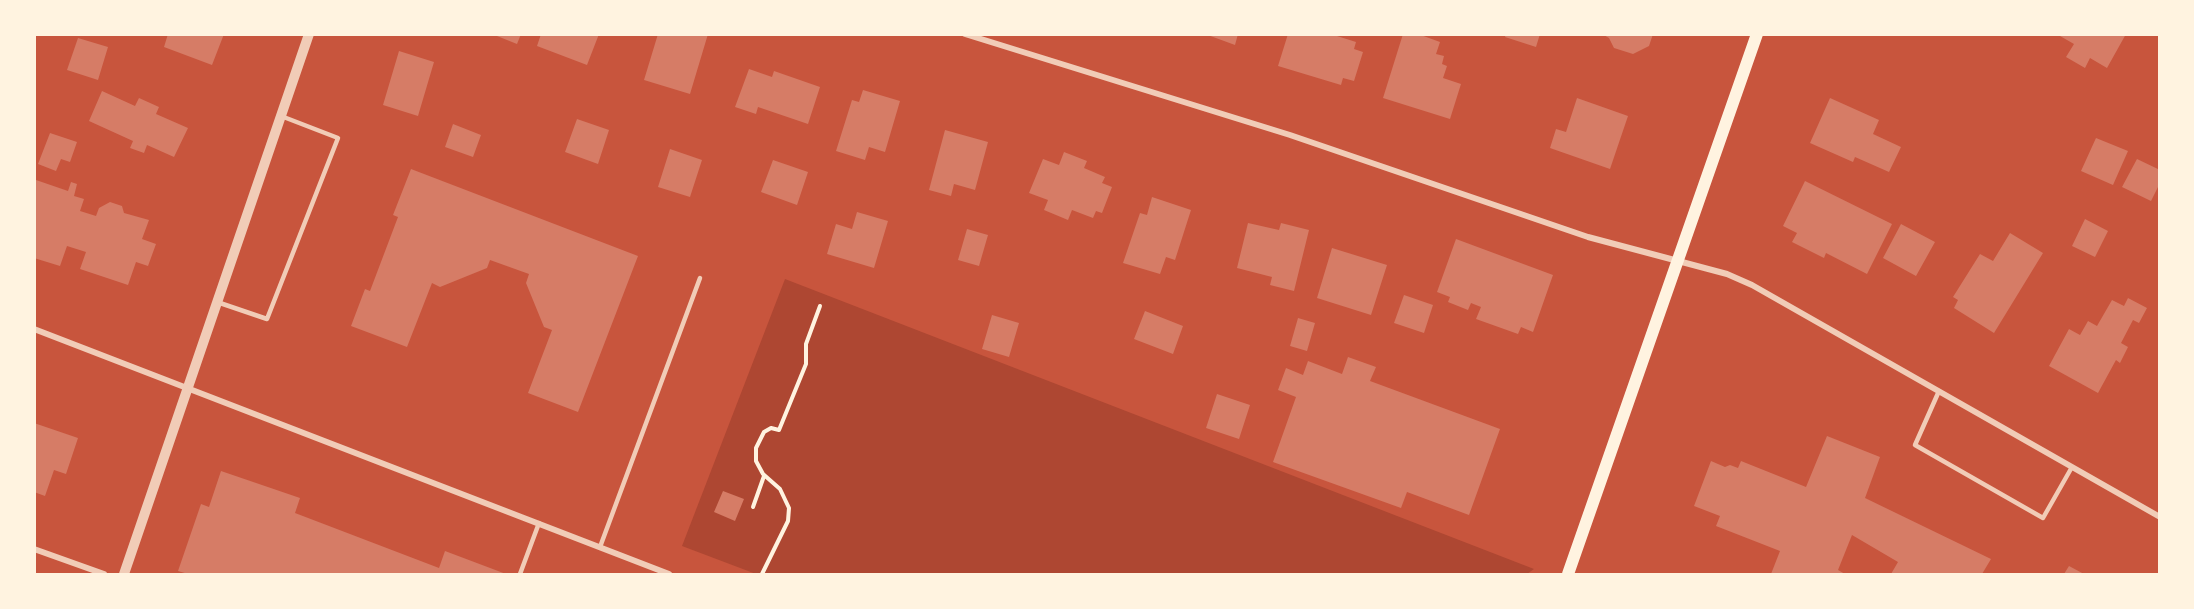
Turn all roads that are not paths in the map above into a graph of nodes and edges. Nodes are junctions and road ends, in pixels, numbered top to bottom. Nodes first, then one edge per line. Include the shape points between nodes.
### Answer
1 (309, 34) edge
2 (965, 34) edge
3 (1757, 34) edge
4 (281, 116) junction
5 (1679, 260) junction
6 (700, 278) dead end
7 (217, 302) junction
8 (34, 329) edge
9 (188, 388) junction
10 (1939, 391) junction
11 (2072, 467) junction
12 (2160, 517) edge
13 (539, 523) junction
14 (600, 548) junction
15 (34, 549) edge
16 (649, 566) junction
17 (104, 574) edge
18 (124, 574) edge
19 (520, 574) edge
20 (646, 574) edge
21 (669, 574) edge
22 (1568, 574) edge

1 - 4 street
2 - 5 street via 1290,135 1588,237
3 - 5 main road
4 - 7 street
4 - 7 lane via 338,138 267,319
5 - 10 street via 1752,285
5 - 22 main road
6 - 14 lane
7 - 9 street
8 - 9 street
9 - 13 street
9 - 18 street
10 - 11 street
10 - 11 lane via 1915,445 2043,518
11 - 12 street
13 - 14 street
13 - 19 lane
14 - 16 street
15 - 17 street
16 - 20 street
16 - 21 street

